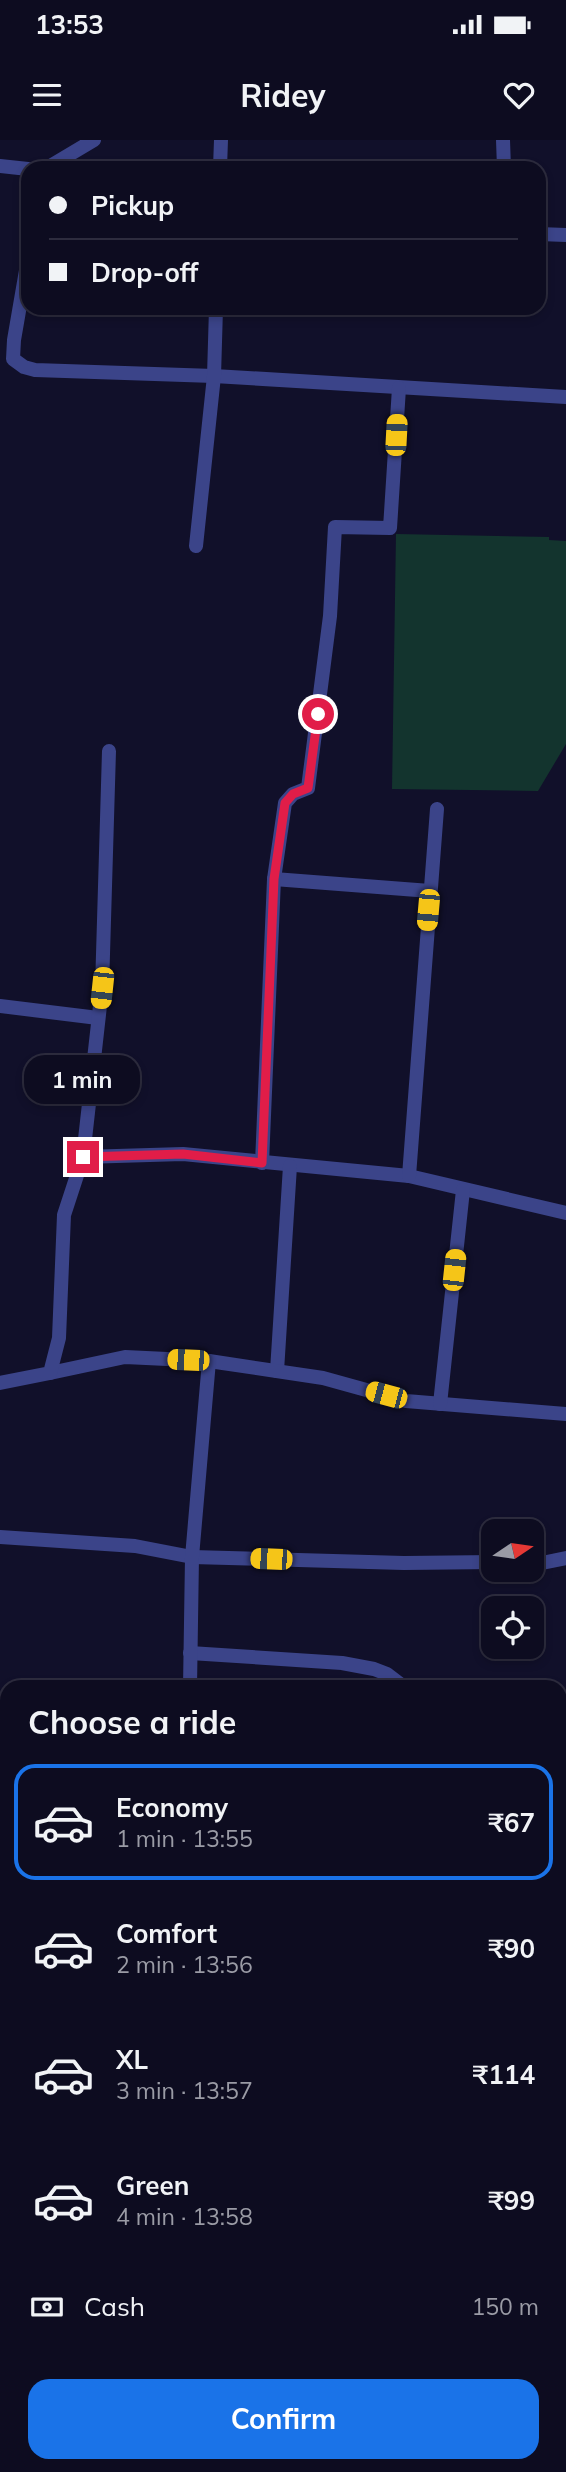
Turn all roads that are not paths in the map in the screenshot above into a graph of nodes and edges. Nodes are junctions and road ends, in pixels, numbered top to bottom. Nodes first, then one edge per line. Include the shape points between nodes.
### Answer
1 (94, 140) edge
2 (221, 140) edge
3 (503, 140) edge
4 (59, 161) edge
5 (220, 161) edge
6 (503, 161) edge
7 (0, 166) edge
8 (21, 168) edge
9 (546, 234) edge
10 (566, 235) edge
11 (21, 297) edge
12 (216, 315) edge
13 (214, 376) junction
14 (399, 388) junction
15 (566, 397) edge
16 (196, 546) dead end
17 (109, 751) dead end
18 (437, 809) dead end
19 (274, 879) junction
20 (430, 891) junction
21 (0, 1006) edge
22 (98, 1018) junction
23 (83, 1157) junction
24 (262, 1163) junction
25 (290, 1166) junction
26 (409, 1176) junction
27 (463, 1189) junction
28 (566, 1213) edge
29 (209, 1361) junction
30 (277, 1371) junction
31 (50, 1373) junction
32 (0, 1383) edge
33 (440, 1404) junction
34 (566, 1414) edge
35 (0, 1537) edge
36 (192, 1557) junction
37 (566, 1558) edge
38 (481, 1562) edge
39 (544, 1562) edge
40 (190, 1653) junction
41 (190, 1680) edge
42 (395, 1680) edge

1 - 4 street
2 - 5 street
3 - 6 street
7 - 8 street
9 - 10 street
11 - 13 street via 13,359 24,367
12 - 13 street
13 - 14 street
13 - 16 street
14 - 15 street
14 - 19 street via 390,528 335,527 330,616 308,788 285,803
17 - 22 street
18 - 20 street
19 - 20 street
19 - 24 street
20 - 26 street
21 - 22 street
22 - 23 street
23 - 24 street via 183,1154
23 - 31 street via 64,1215 60,1338
24 - 25 street
25 - 26 street
25 - 30 street
26 - 27 street
27 - 28 street
27 - 33 street
29 - 30 street
29 - 31 street via 125,1357
29 - 36 street
30 - 33 street via 323,1378 406,1401
31 - 32 street
33 - 34 street
35 - 36 street via 135,1546
36 - 38 street
36 - 40 street
37 - 39 street
40 - 41 street
40 - 42 street via 342,1663 374,1669

